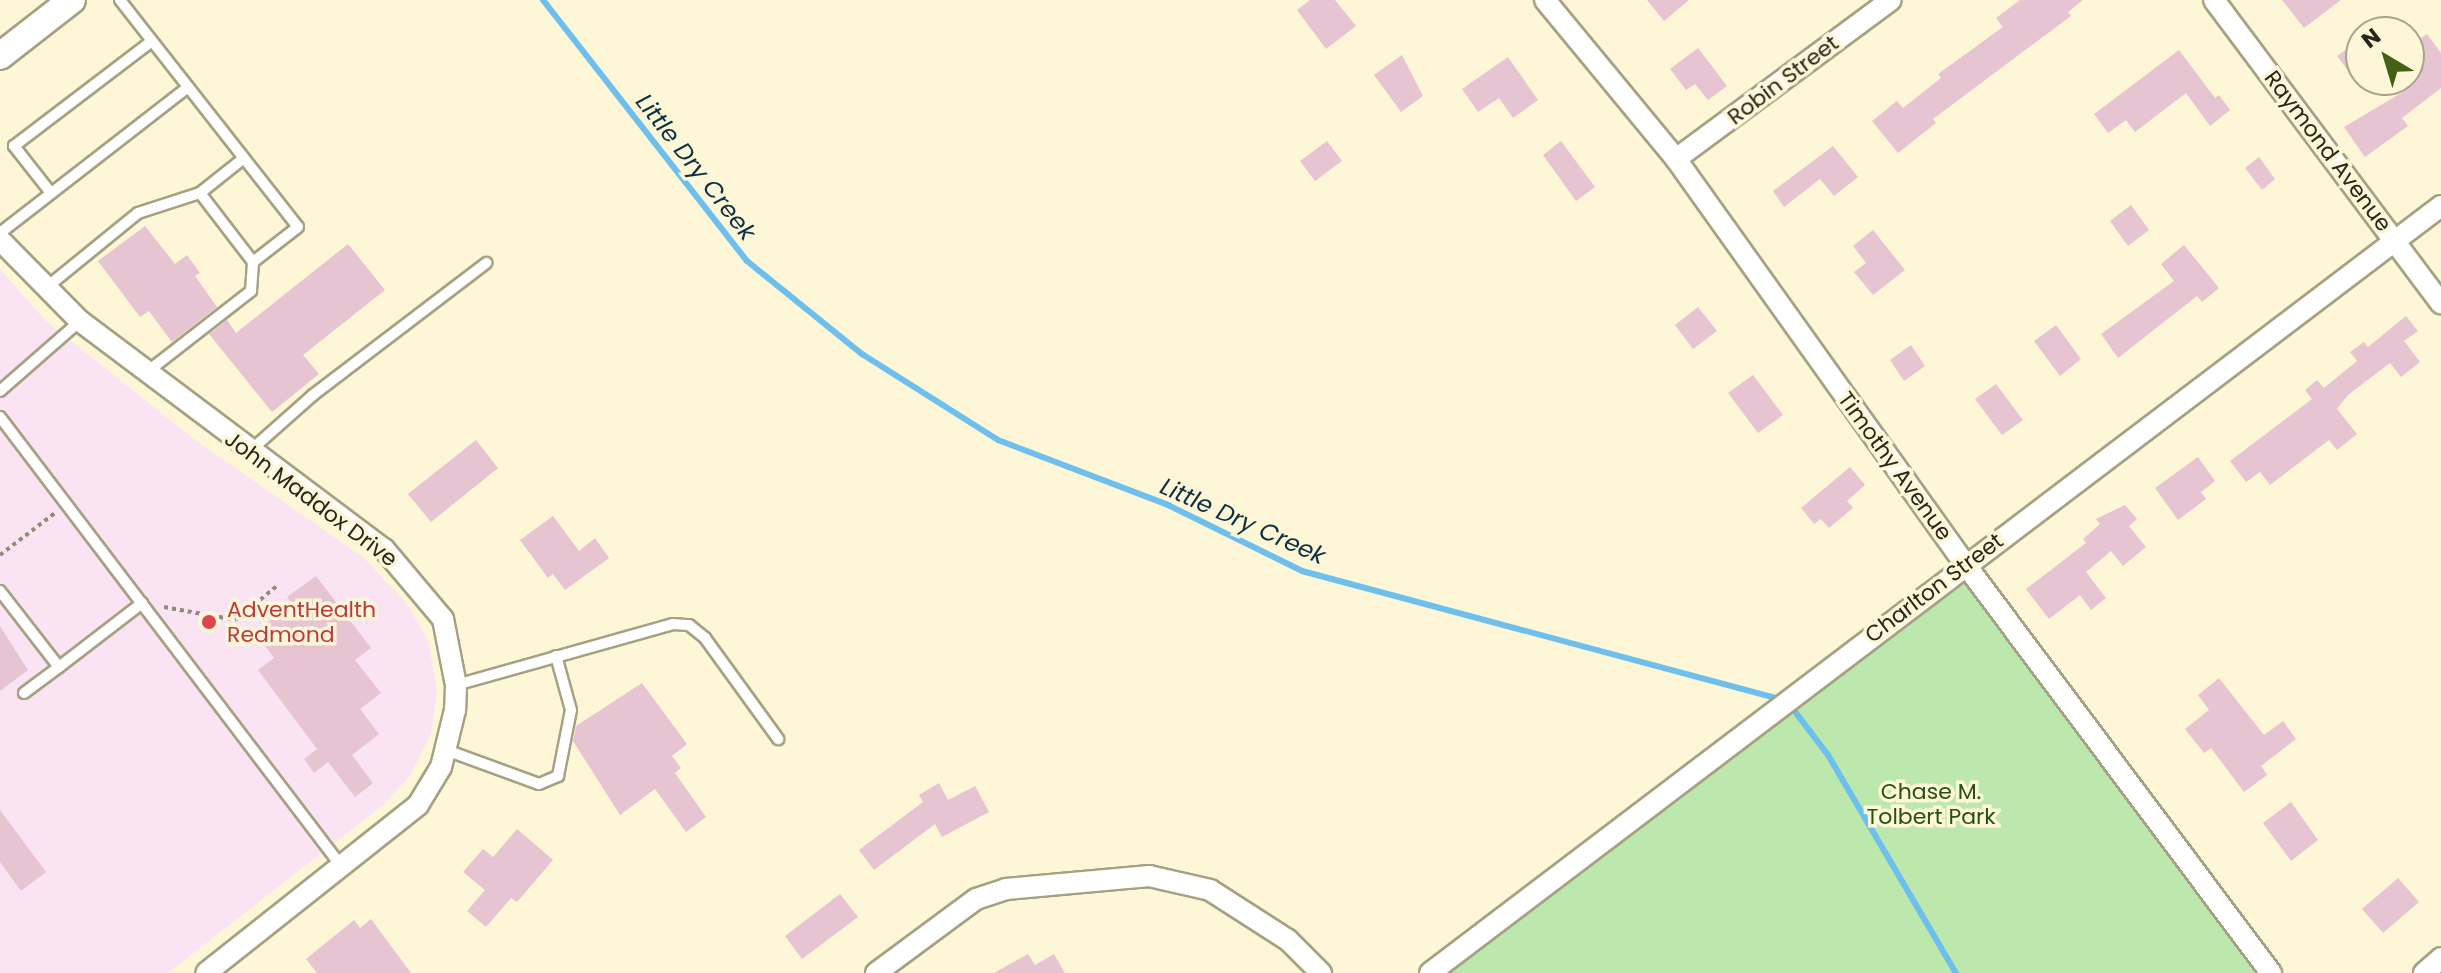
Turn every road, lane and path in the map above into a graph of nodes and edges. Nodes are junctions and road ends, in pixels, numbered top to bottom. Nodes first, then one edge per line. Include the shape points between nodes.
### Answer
1 (72, 0) edge
2 (120, 0) edge
3 (1545, 0) edge
4 (1891, 0) edge
5 (2214, 0) edge
6 (152, 41) junction
7 (0, 56) edge
8 (188, 87) junction
9 (244, 158) junction
10 (1676, 159) junction
11 (51, 193) junction
12 (200, 193) junction
13 (2441, 206) edge
14 (0, 233) edge
15 (0, 240) edge
16 (2396, 242) junction
17 (253, 262) junction
18 (486, 263) dead end
19 (47, 287) junction
20 (2441, 303) edge
21 (80, 321) junction
22 (146, 373) junction
23 (0, 391) edge
24 (0, 417) edge
25 (250, 452) junction
26 (66, 504) junction
27 (0, 555) edge
28 (1965, 564) junction
29 (278, 585) dead end
30 (0, 591) edge
31 (142, 603) junction
32 (556, 656) junction
33 (59, 667) junction
34 (456, 685) junction
35 (24, 693) dead end
36 (778, 739) dead end
37 (446, 750) junction
38 (344, 868) junction
39 (2441, 958) edge
40 (206, 973) edge
41 (876, 973) edge
42 (1321, 973) edge
43 (1430, 973) edge
44 (2271, 973) edge
45 (2424, 973) edge

1 - 7 street
2 - 6 lane
3 - 10 street, Timothy Avenue
4 - 10 street, Robin Street
5 - 16 street, Raymond Avenue
6 - 8 lane
6 - 11 lane via 14,146
8 - 9 lane
8 - 11 lane
9 - 12 lane
9 - 17 lane via 298,227
10 - 28 street, Timothy Avenue
11 - 14 lane
12 - 17 lane
12 - 19 lane via 138,213
13 - 16 street, Charlton Street
15 - 19 street, John Maddox Drive
16 - 20 street, Raymond Avenue
16 - 28 street, Charlton Street
17 - 22 lane via 251,291
18 - 25 lane via 271,429
19 - 21 street, John Maddox Drive
21 - 22 street, John Maddox Drive
21 - 23 lane
22 - 25 street, John Maddox Drive
24 - 26 lane
25 - 34 street, John Maddox Drive via 384,549 418,584 443,619
26 - 27 path
26 - 31 lane
28 - 43 street, Charlton Street
28 - 44 street, Timothy Avenue
29 - 31 path via 236,620
30 - 33 lane
31 - 33 lane
31 - 38 lane
32 - 34 lane
32 - 36 lane via 673,624 689,625 705,638
32 - 37 lane via 571,710 558,776 539,784
33 - 35 lane
34 - 37 street, John Maddox Drive
37 - 38 street, John Maddox Drive via 418,805
38 - 40 street, John Maddox Drive
39 - 45 street
41 - 42 street via 976,899 1006,889 1149,876 1210,890 1288,940

